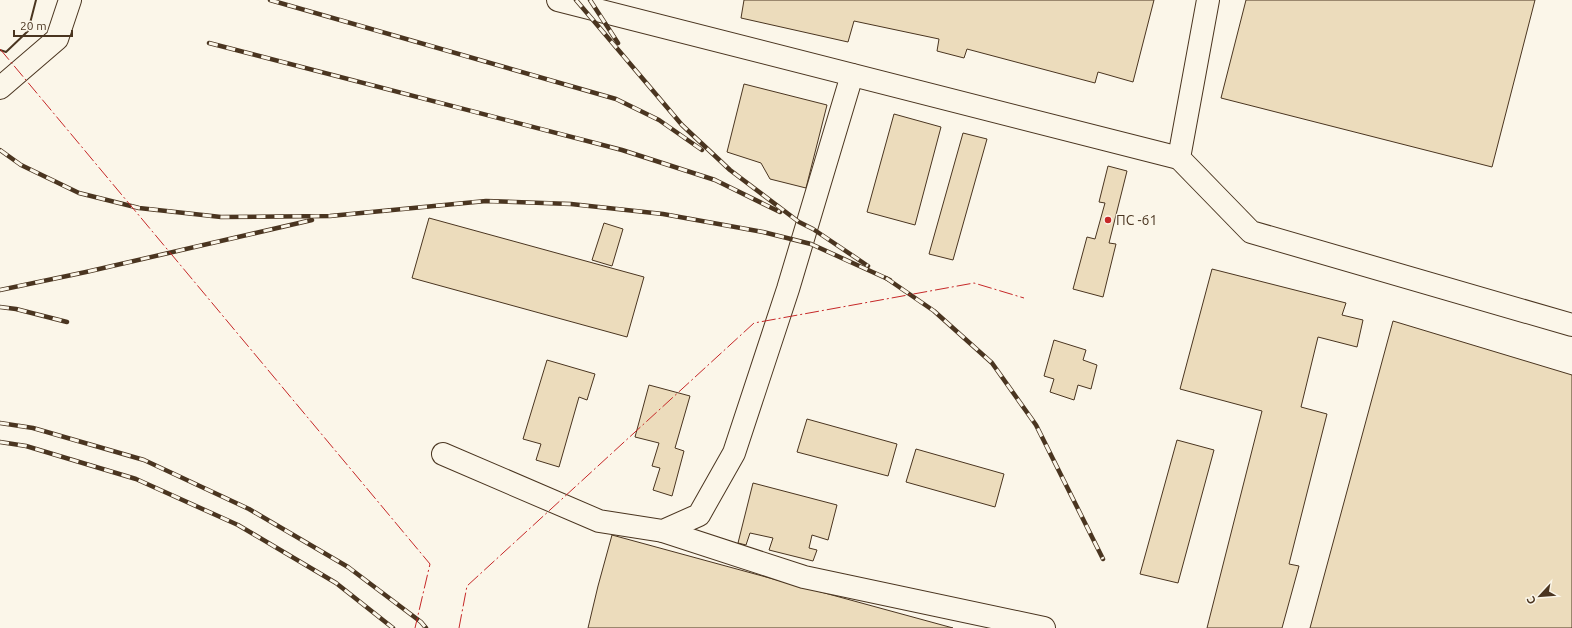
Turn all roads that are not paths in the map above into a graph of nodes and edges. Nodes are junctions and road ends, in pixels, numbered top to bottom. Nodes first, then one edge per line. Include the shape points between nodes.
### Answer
1 (70, 0) edge
2 (558, 0) edge
3 (1208, 0) edge
4 (852, 75) junction
5 (0, 88) edge
6 (1179, 158) junction
7 (1572, 325) edge
8 (443, 454) dead end
9 (663, 531) junction
10 (1044, 628) edge

1 - 5 lane via 57,39
2 - 4 lane
3 - 6 lane
4 - 6 lane
4 - 9 lane via 788,289 734,453 699,515
6 - 7 lane via 1251,232
8 - 9 lane via 599,521
9 - 10 lane via 804,577

